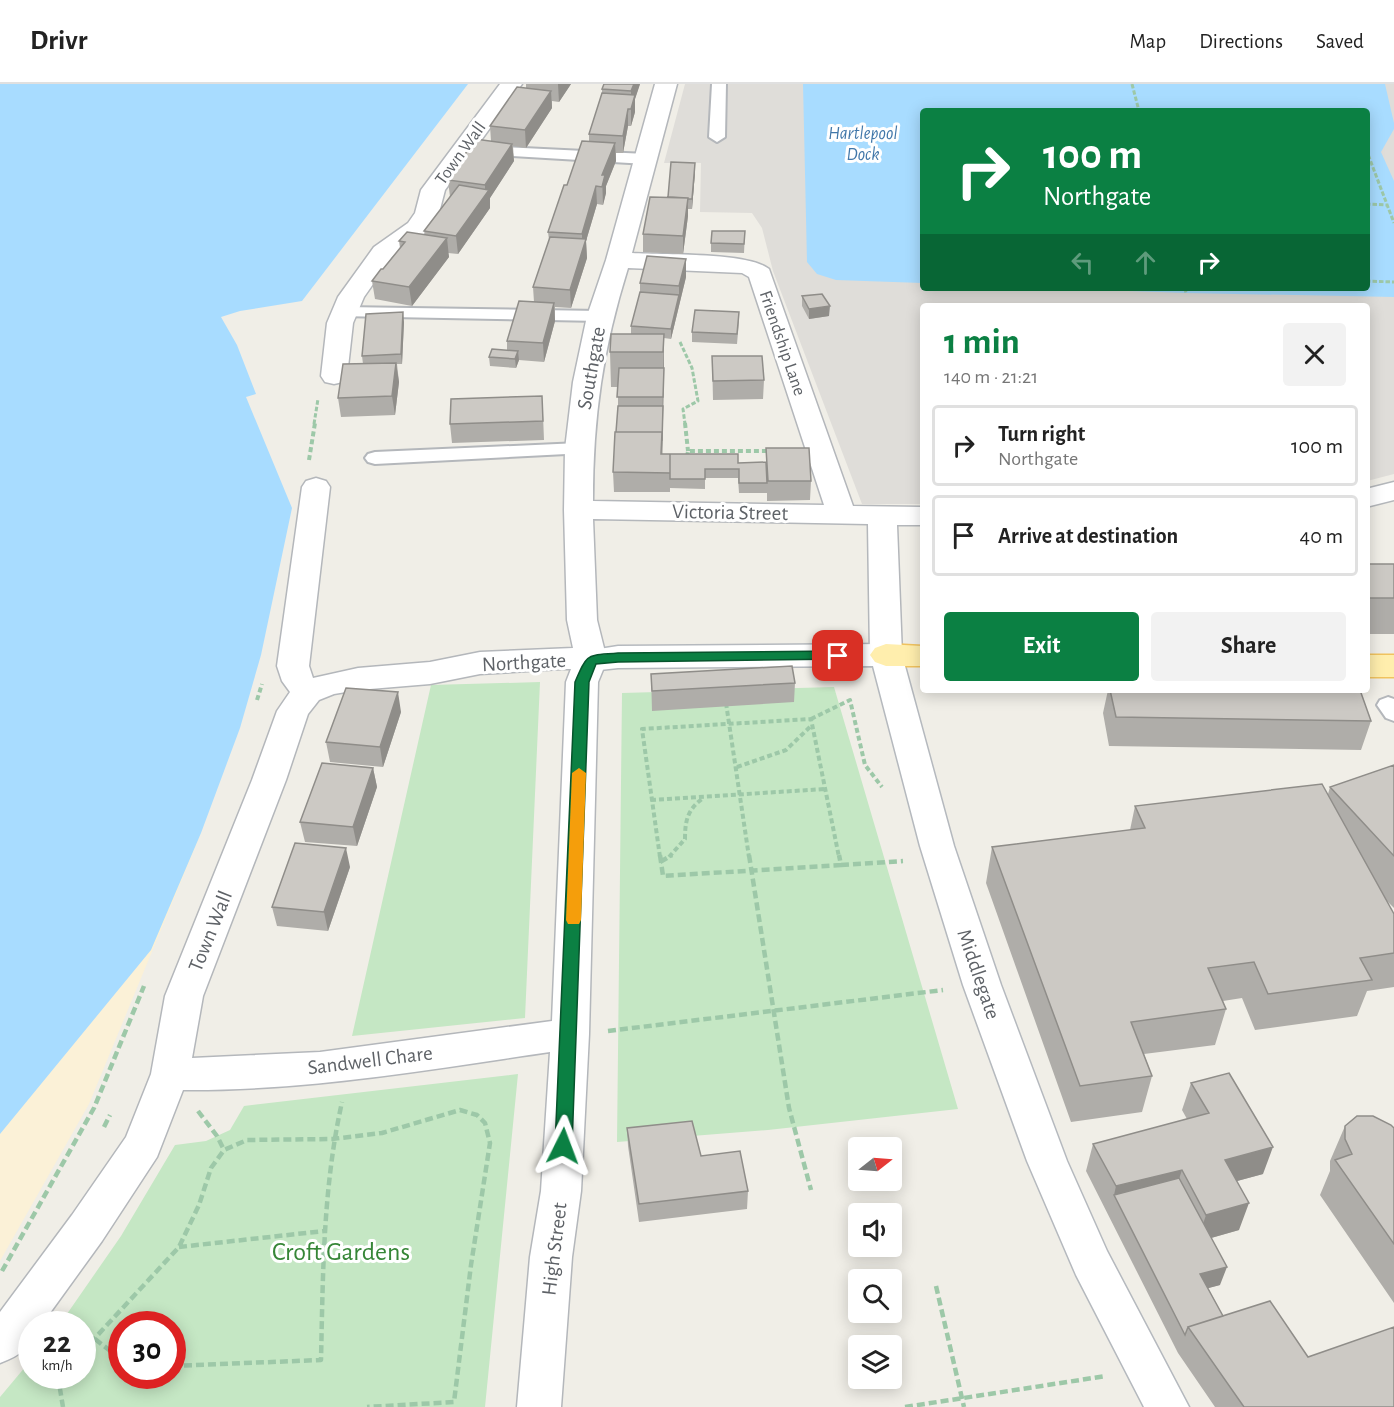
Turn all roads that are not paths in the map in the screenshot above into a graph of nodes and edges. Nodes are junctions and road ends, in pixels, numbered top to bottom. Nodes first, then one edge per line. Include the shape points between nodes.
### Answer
1 (511, 84) edge
2 (666, 84) edge
3 (718, 84) edge
4 (717, 137) dead end
5 (461, 150) junction
6 (646, 159) junction
7 (618, 260) junction
8 (344, 312) junction
9 (600, 316) junction
10 (334, 376) dead end
11 (579, 449) junction
12 (375, 458) dead end
13 (311, 472) dead end
14 (1394, 491) edge
15 (1370, 497) edge
16 (578, 510) junction
17 (841, 514) junction
18 (882, 515) junction
19 (920, 516) edge
20 (886, 655) junction
21 (920, 656) edge
22 (591, 660) junction
23 (1370, 666) edge
24 (1394, 666) edge
25 (308, 692) junction
26 (570, 1034) junction
27 (170, 1074) junction
28 (0, 1343) edge
29 (539, 1407) edge
30 (1167, 1407) edge

1 - 5 street, Town Wall
2 - 6 street, Southgate
3 - 4 lane
5 - 6 lane
5 - 8 street, Town Wall via 433,190 427,213 417,228 383,252
6 - 7 street, Southgate
7 - 9 street, Southgate
7 - 17 street, Friendship Lane via 744,266 760,274
8 - 9 lane
8 - 10 street, Town Wall
9 - 11 street, Southgate via 585,382
11 - 12 lane
11 - 16 street, Southgate
13 - 25 street via 293,666 298,681
14 - 15 street
16 - 17 street, Victoria Street
16 - 22 street, Southgate via 582,620
17 - 18 street, Victoria Street
18 - 19 street, Victoria Street
18 - 20 street, Middlegate
20 - 21 main road, Northgate
20 - 22 street, Northgate
20 - 30 street, Middlegate via 937,846 982,986 1047,1161 1091,1262
22 - 25 street, Northgate via 480,663 430,673 358,679
22 - 26 street, High Street via 582,682
23 - 24 main road
25 - 27 street, Town Wall via 292,711 184,996
26 - 27 street, Sandwell Chare via 340,1065 224,1076
26 - 29 street, High Street via 561,1191 551,1257
27 - 28 street, Town Wall via 143,1145 87,1228

